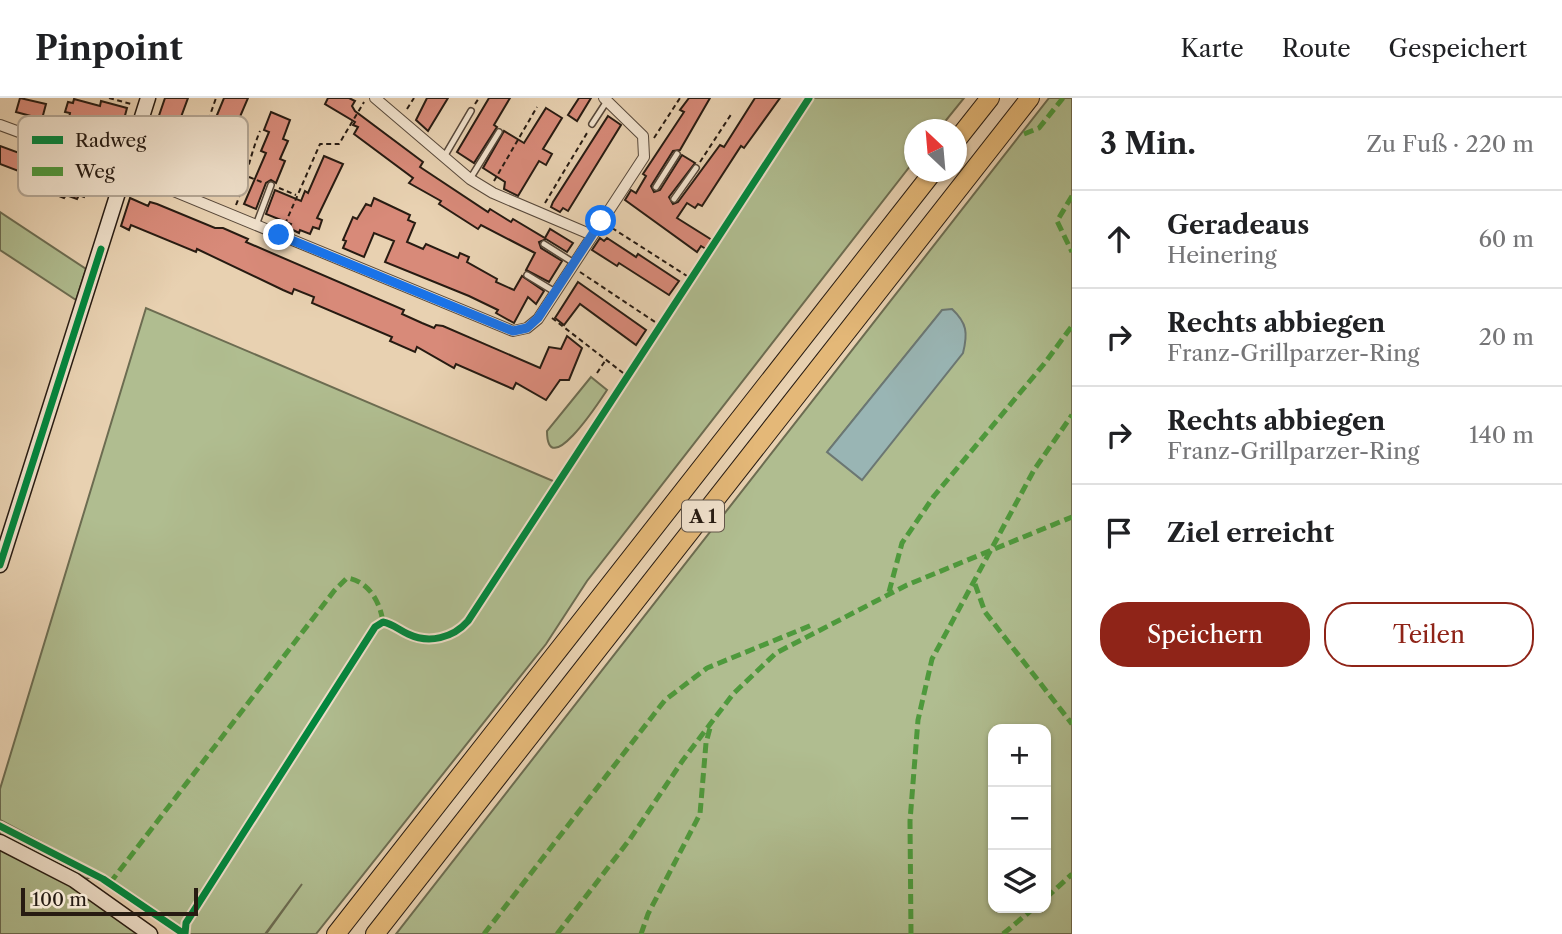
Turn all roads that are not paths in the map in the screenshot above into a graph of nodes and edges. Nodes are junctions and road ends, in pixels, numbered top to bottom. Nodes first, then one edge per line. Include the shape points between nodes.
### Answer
1 (375, 98) edge
2 (990, 98) edge
3 (1030, 98) edge
4 (606, 100) edge
5 (471, 111) dead end
6 (592, 124) road end
7 (0, 125) edge
8 (967, 128) edge
9 (18, 131) edge
10 (499, 132) dead end
11 (677, 154) dead end
12 (444, 157) junction
13 (695, 168) road end
14 (470, 180) junction
15 (925, 182) edge
16 (271, 186) dead end
17 (656, 187) dead end
18 (117, 196) edge
19 (184, 196) edge
20 (674, 199) dead end
21 (256, 225) junction
22 (592, 235) junction
23 (544, 244) dead end
24 (573, 265) junction
25 (527, 275) dead end
26 (555, 292) junction
27 (0, 565) edge
28 (0, 842) edge
29 (150, 934) edge
30 (336, 934) edge
31 (375, 934) edge

1 - 12 street
2 - 8 highway
3 - 31 highway, A 1
4 - 6 lane
4 - 22 street via 643,136 645,152
5 - 12 lane
7 - 9 street
10 - 14 lane
11 - 17 lane
12 - 14 street
13 - 20 lane
14 - 22 street
15 - 30 highway, A 1
16 - 21 lane
18 - 27 street
19 - 21 street
21 - 26 street via 504,330 527,328
22 - 24 street
23 - 24 lane
24 - 26 street
25 - 26 lane
28 - 29 street via 85,886

